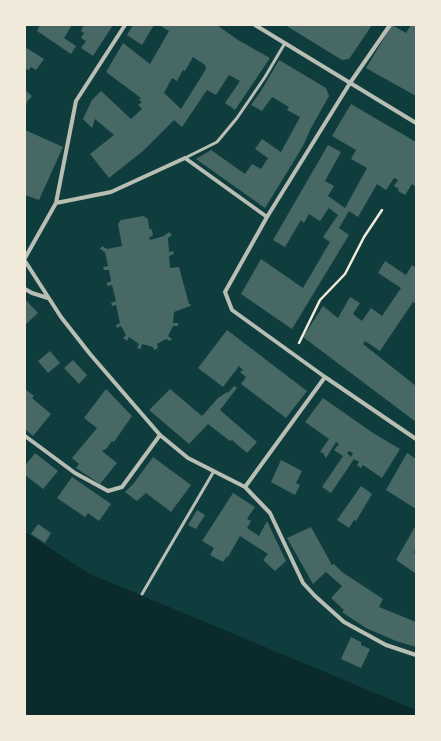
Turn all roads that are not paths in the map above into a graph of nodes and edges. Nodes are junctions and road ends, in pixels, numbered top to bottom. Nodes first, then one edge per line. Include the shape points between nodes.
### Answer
1 (125, 25) edge
2 (255, 25) edge
3 (390, 25) edge
4 (285, 43) junction
5 (350, 83) junction
6 (416, 123) edge
7 (185, 158) junction
8 (56, 203) junction
9 (267, 217) junction
10 (25, 260) edge
11 (25, 289) edge
12 (49, 298) junction
13 (325, 377) junction
14 (160, 434) junction
15 (25, 436) edge
16 (416, 439) edge
17 (214, 471) junction
18 (245, 488) junction
19 (142, 594) dead end
20 (416, 655) edge

1 - 8 street via 76,102
2 - 4 street
3 - 5 street
4 - 5 street
4 - 7 lane via 237,118 217,142
5 - 6 street
5 - 9 street
7 - 8 street via 112,192
7 - 9 street
8 - 10 street
9 - 13 street via 225,292 232,310
10 - 12 street
11 - 12 street
12 - 14 street via 90,354
13 - 16 street
13 - 18 street
14 - 15 street via 122,486 108,491 75,473
14 - 17 street via 188,458
17 - 18 street
17 - 19 lane
18 - 20 street via 270,513 303,583 315,596 344,622 386,645

